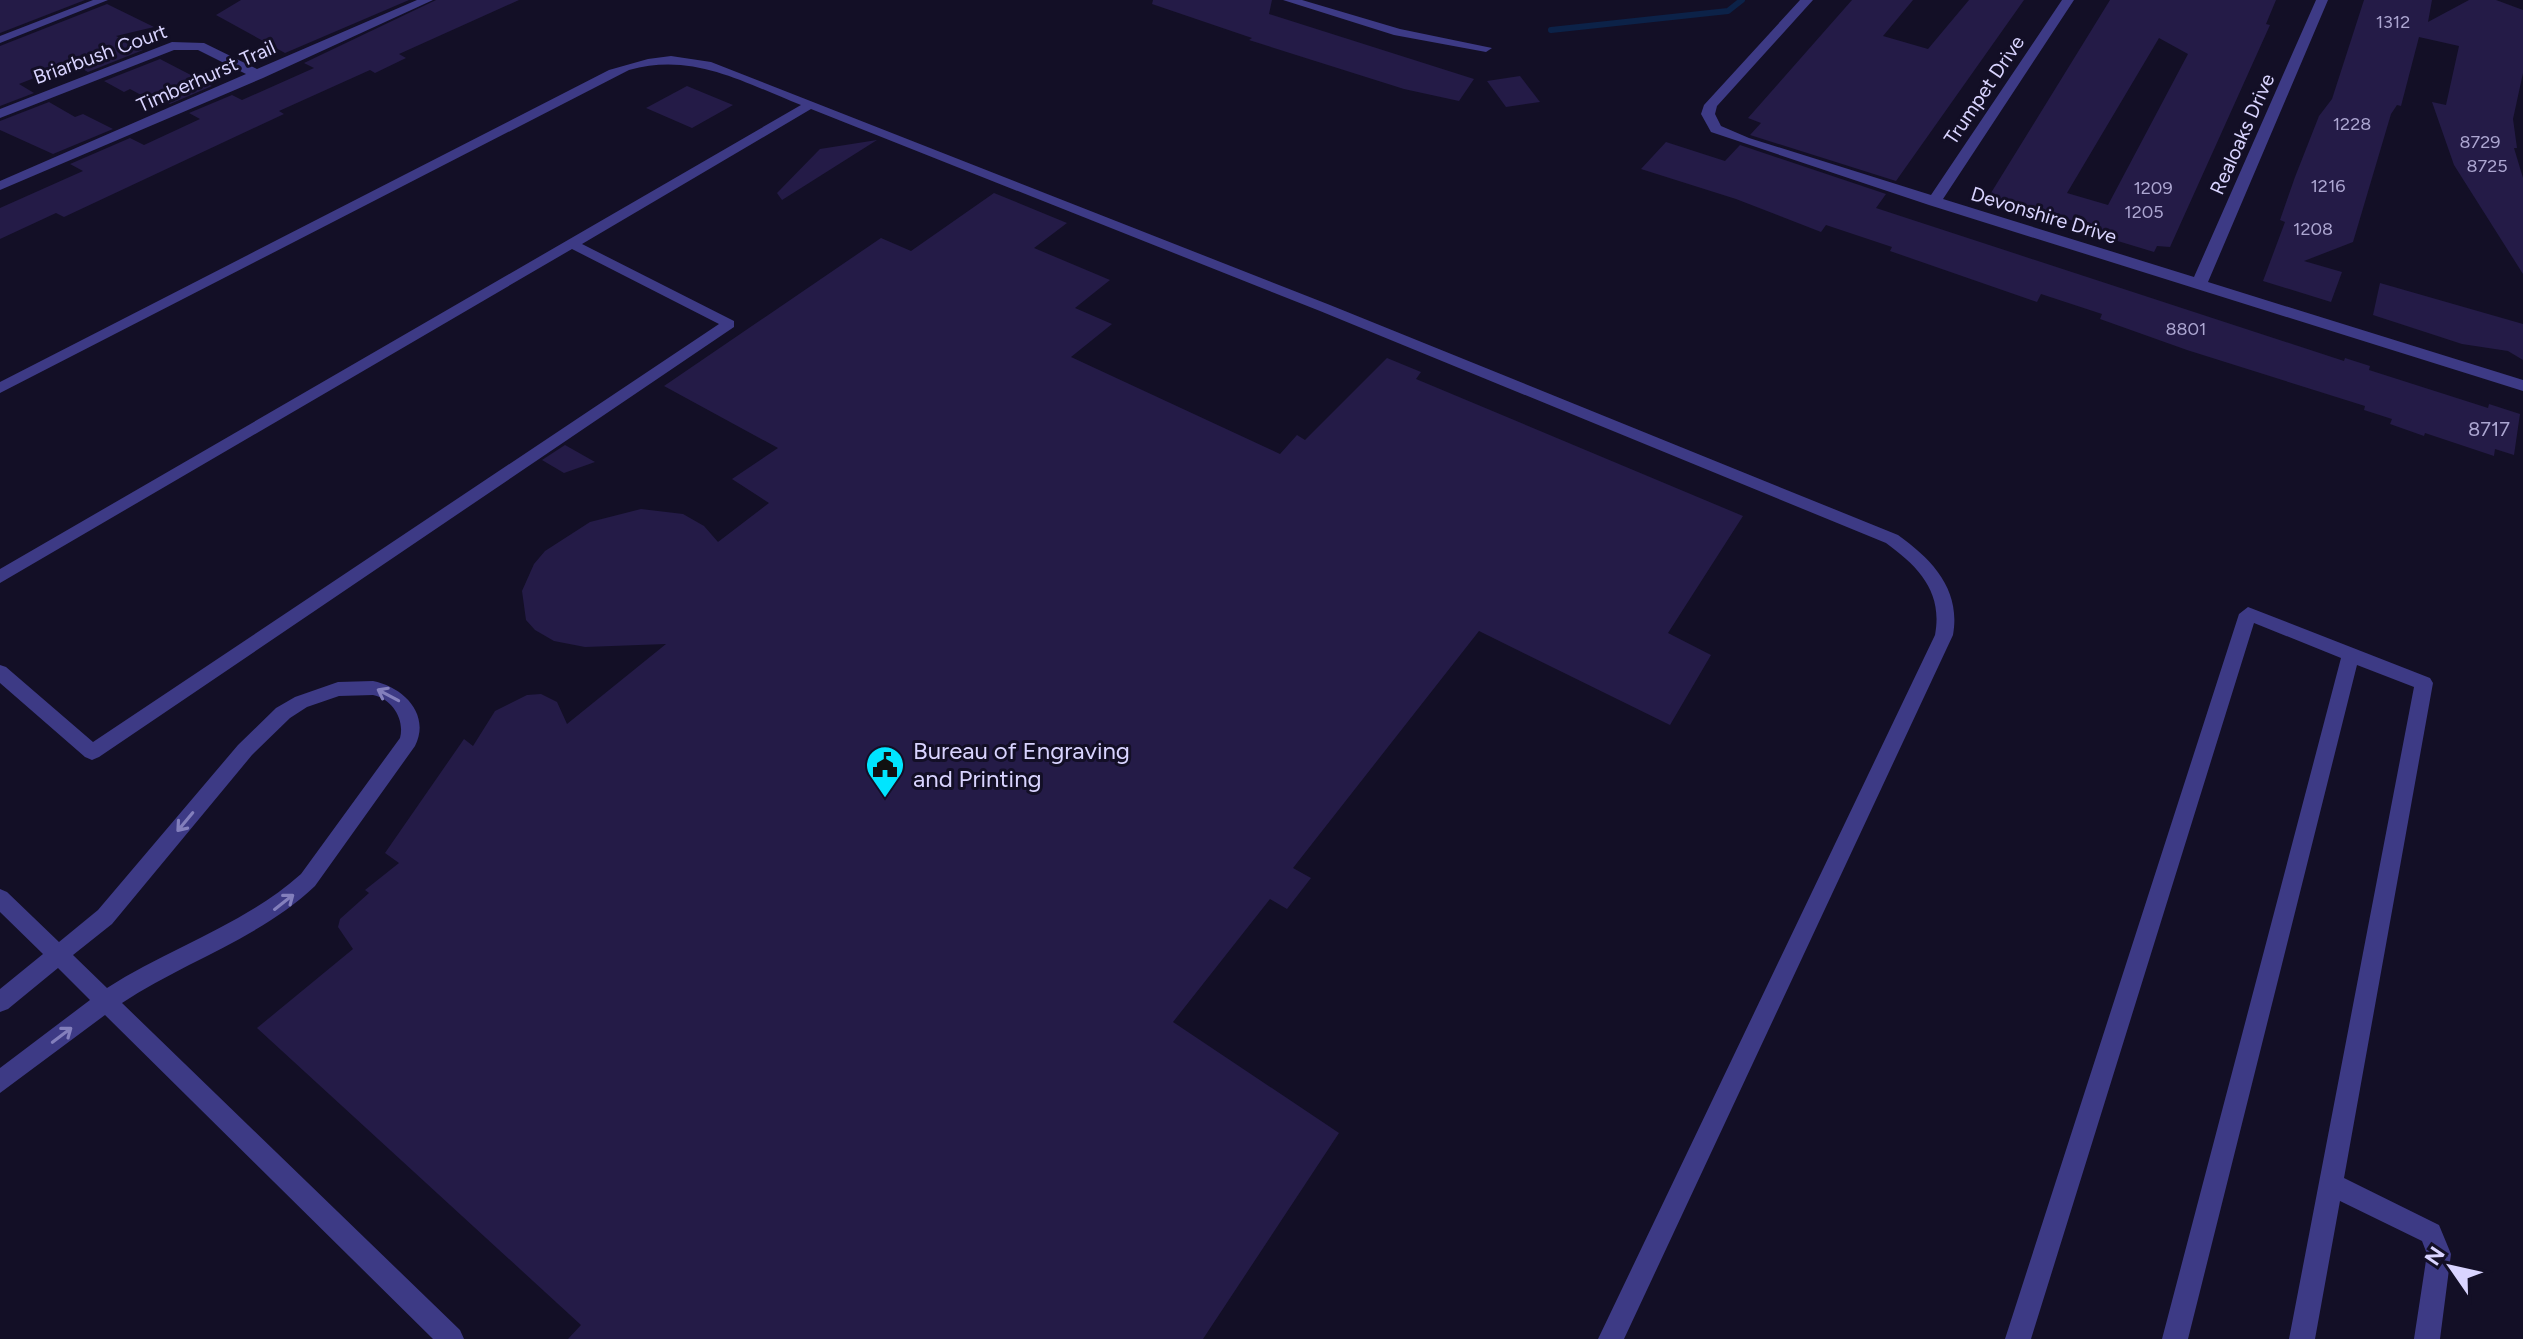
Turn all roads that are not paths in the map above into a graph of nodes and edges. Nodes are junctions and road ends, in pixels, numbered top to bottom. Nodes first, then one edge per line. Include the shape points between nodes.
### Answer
1 (103, 0) edge
2 (427, 0) edge
3 (1289, 0) edge
4 (1807, 0) edge
5 (2068, 0) edge
6 (2322, 0) edge
7 (0, 40) edge
8 (1486, 48) dead end
9 (258, 75) junction
10 (810, 105) junction
11 (0, 114) edge
12 (0, 186) edge
13 (1934, 202) junction
14 (572, 244) junction
15 (2199, 284) junction
16 (2523, 386) edge
17 (0, 388) edge
18 (0, 577) edge
19 (2351, 655) junction
20 (0, 672) edge
21 (0, 898) edge
22 (61, 956) junction
23 (0, 1002) edge
24 (105, 1003) junction
25 (0, 1082) edge
26 (2331, 1184) junction
27 (451, 1339) edge
28 (1611, 1339) edge
29 (2018, 1339) edge
30 (2175, 1339) edge
31 (2302, 1339) edge
32 (2427, 1339) edge

1 - 7 lane
2 - 9 street, Timberhurst Trail
3 - 8 street via 1398,32
4 - 13 street, Devonshire Drive via 1711,105 1710,121 1727,135
5 - 13 street, Trumpet Drive
6 - 15 street, Realoaks Drive
9 - 11 street, Briarbush Court via 200,46 172,46
9 - 12 street, Timberhurst Trail
10 - 14 lane
10 - 17 lane via 695,61 631,65
10 - 28 lane via 1868,528 1905,548 1938,583 1948,607 1944,635
13 - 15 street, Devonshire Drive
14 - 18 lane
14 - 20 lane via 729,324 92,752
15 - 16 street, Devonshire Drive
19 - 26 lane via 2424,683
19 - 29 lane via 2248,614
19 - 30 lane
21 - 22 lane
22 - 23 lane
22 - 24 lane
24 -> 22 lane via 288,901 408,741 409,721 399,699 373,688 338,689 283,713 245,750 119,902
25 -> 24 lane
24 - 27 lane
26 - 31 lane
26 - 32 lane via 2431,1233 2439,1254

